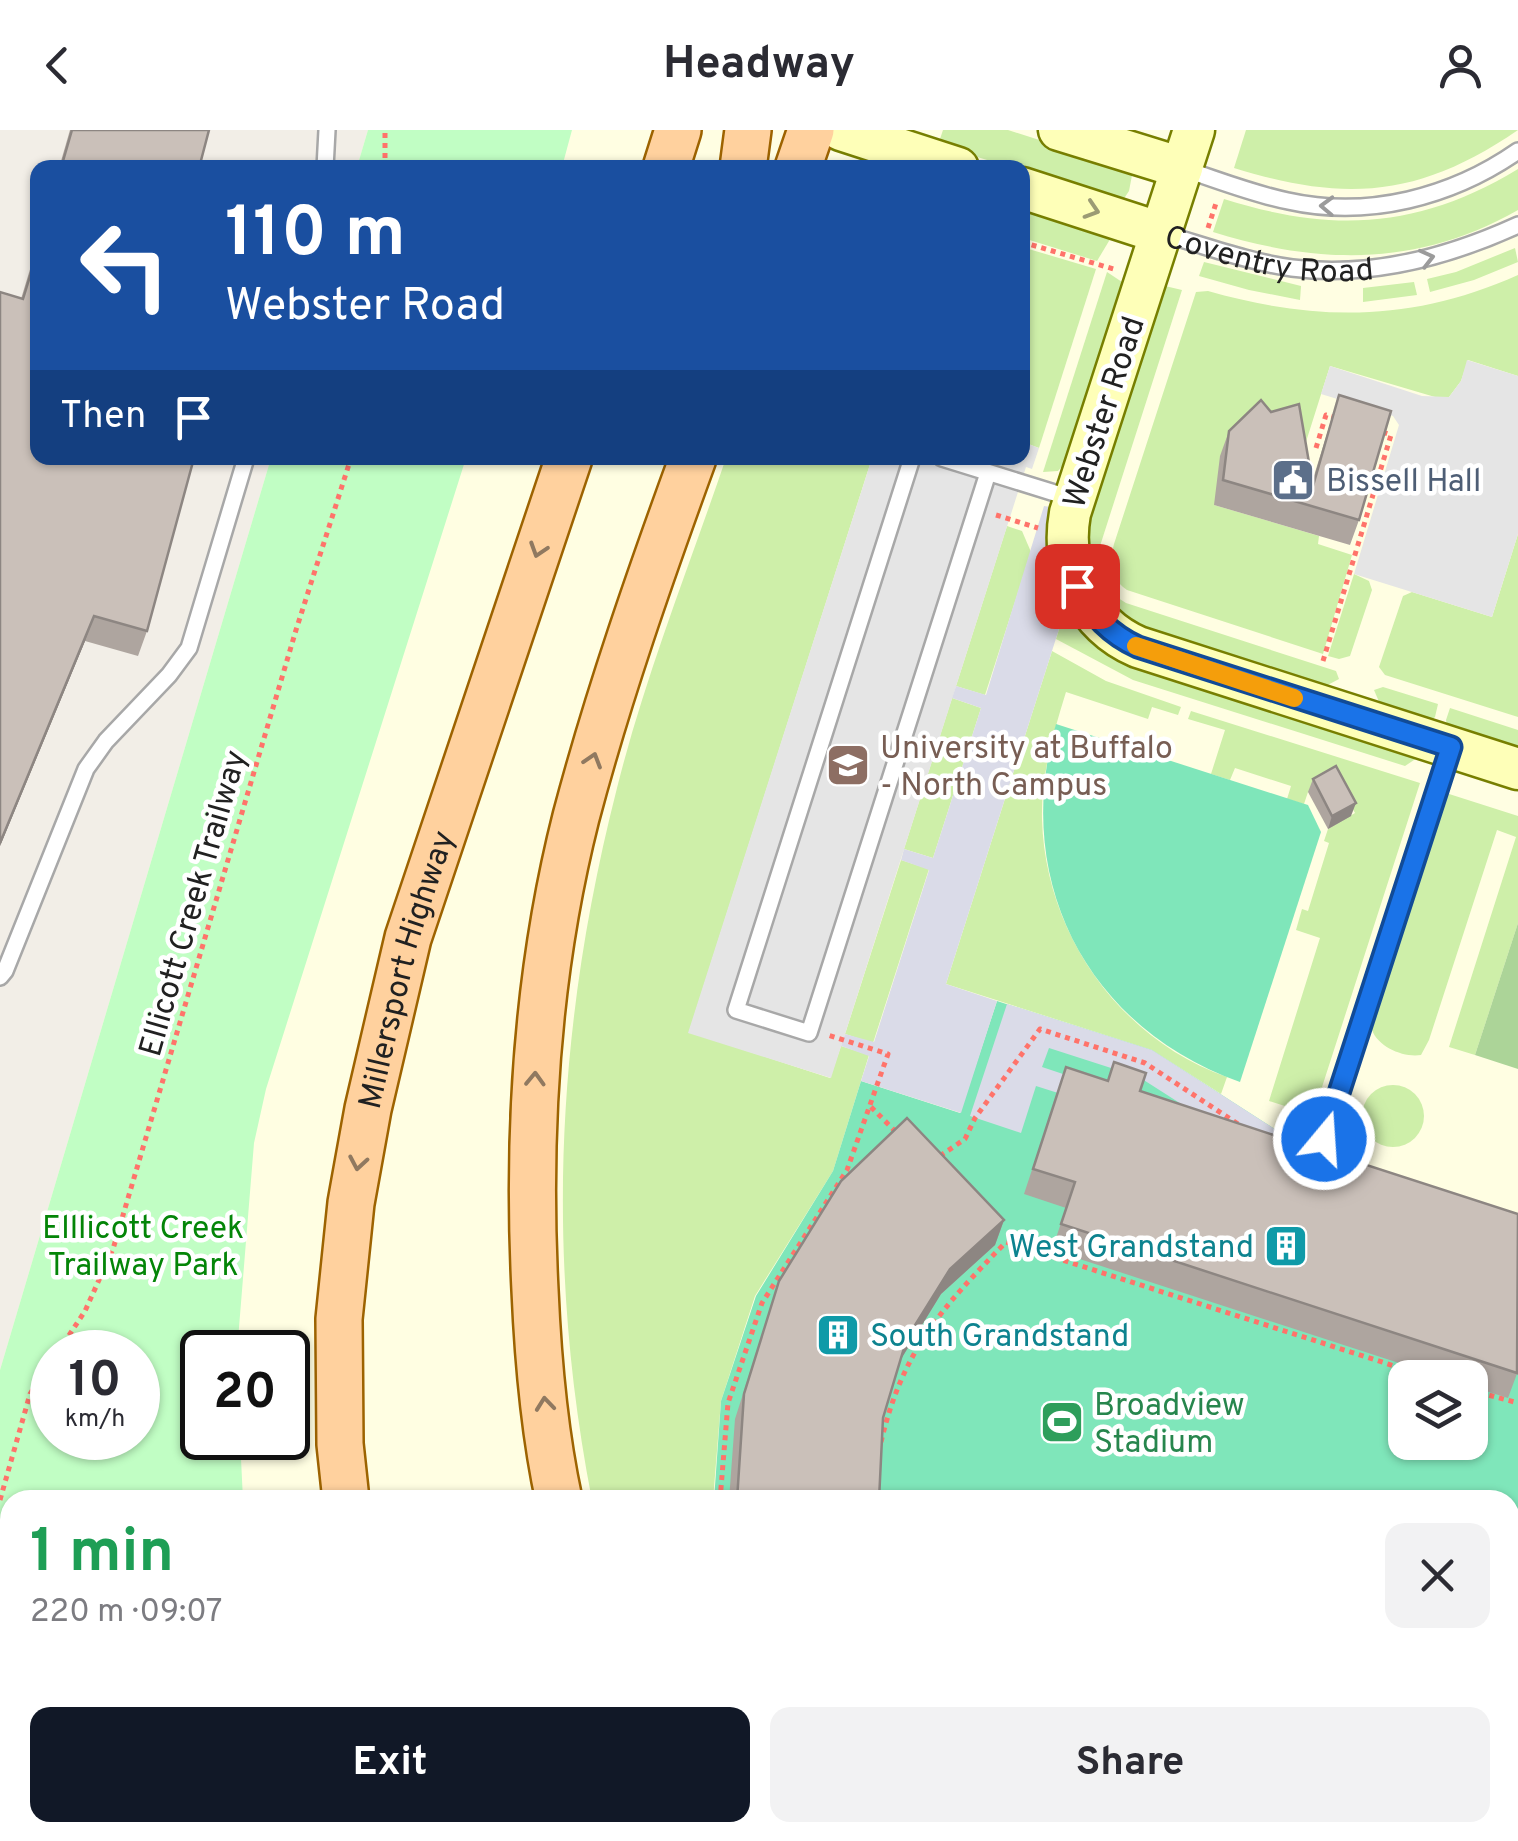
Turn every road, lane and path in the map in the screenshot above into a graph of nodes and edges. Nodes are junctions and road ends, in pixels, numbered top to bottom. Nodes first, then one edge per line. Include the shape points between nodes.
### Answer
1 (327, 130) edge
2 (385, 130) edge
3 (678, 130) edge
4 (748, 130) edge
5 (811, 130) edge
6 (841, 130) edge
7 (1059, 130) edge
8 (1194, 130) edge
9 (1518, 151) edge
10 (325, 160) edge
11 (385, 160) edge
12 (669, 160) edge
13 (744, 160) edge
14 (801, 160) edge
15 (933, 160) edge
16 (1182, 168) junction
17 (1030, 191) edge
18 (1218, 197) dead end
19 (1518, 225) edge
20 (1207, 232) dead end
21 (1161, 233) junction
22 (1030, 244) edge
23 (1120, 270) dead end
24 (1342, 420) edge
25 (1375, 430) edge
26 (1316, 448) dead end
27 (244, 465) edge
28 (349, 465) edge
29 (567, 465) edge
30 (676, 465) edge
31 (690, 465) edge
32 (910, 465) edge
33 (965, 465) edge
34 (988, 472) junction
35 (1074, 499) junction
36 (976, 508) junction
37 (1041, 528) dead end
38 (664, 539) junction
39 (1323, 661) dead end
40 (1451, 747) junction
41 (1518, 769) edge
42 (0, 977) edge
43 (810, 1030) junction
44 (871, 1107) junction
45 (1252, 1133) edge
46 (1324, 1139) edge
47 (909, 1146) edge
48 (929, 1158) edge
49 (994, 1230) edge
50 (1006, 1242) junction
51 (72, 1330) edge
52 (1388, 1364) edge
53 (30, 1394) edge
54 (1488, 1394) edge
55 (1517, 1400) edge
56 (881, 1445) edge
57 (3, 1490) edge
58 (345, 1490) edge
59 (557, 1490) edge
60 (721, 1490) edge

1 - 10 lane
2 - 11 path
3 - 12 main road
4 - 13 main road
5 - 14 main road
6 - 15 street
7 - 16 street, Coventry Road
8 - 16 street, Webster Road
9 -> 16 lane, Coventry Road via 1444,191 1352,206 1288,201
16 - 21 street, Webster Road
17 -> 21 street, Coventry Road
18 - 20 path
21 -> 19 lane, Coventry Road via 1320,271 1433,257
21 - 35 street, Webster Road
22 - 23 path
24 - 26 path via 1326,415
25 - 39 path via 1391,434
27 - 42 lane via 189,648 86,770
28 - 51 path, Ellicott Creek Trailway via 113,1249
29 -> 58 main road, Millersport Highway via 408,938 368,1109 339,1318
30 - 38 main road
31 - 38 main road
32 - 43 lane via 736,1010
33 - 34 lane
34 - 35 lane
34 - 36 lane
35 - 40 street, Webster Road via 1067,545 1077,586 1097,618 1124,641
36 - 37 path
36 - 43 lane
59 -> 38 main road via 538,1340 531,1203 536,1056 576,818
40 - 41 street, Webster Road
40 - 46 lane
43 - 44 path via 888,1054
44 - 47 path
44 - 60 path via 847,1170 762,1302 728,1403
45 - 48 path via 1145,1063 1040,1029 965,1139
49 - 50 path
50 - 52 path
50 - 56 path via 926,1330 890,1405
53 - 57 path
54 - 55 path

